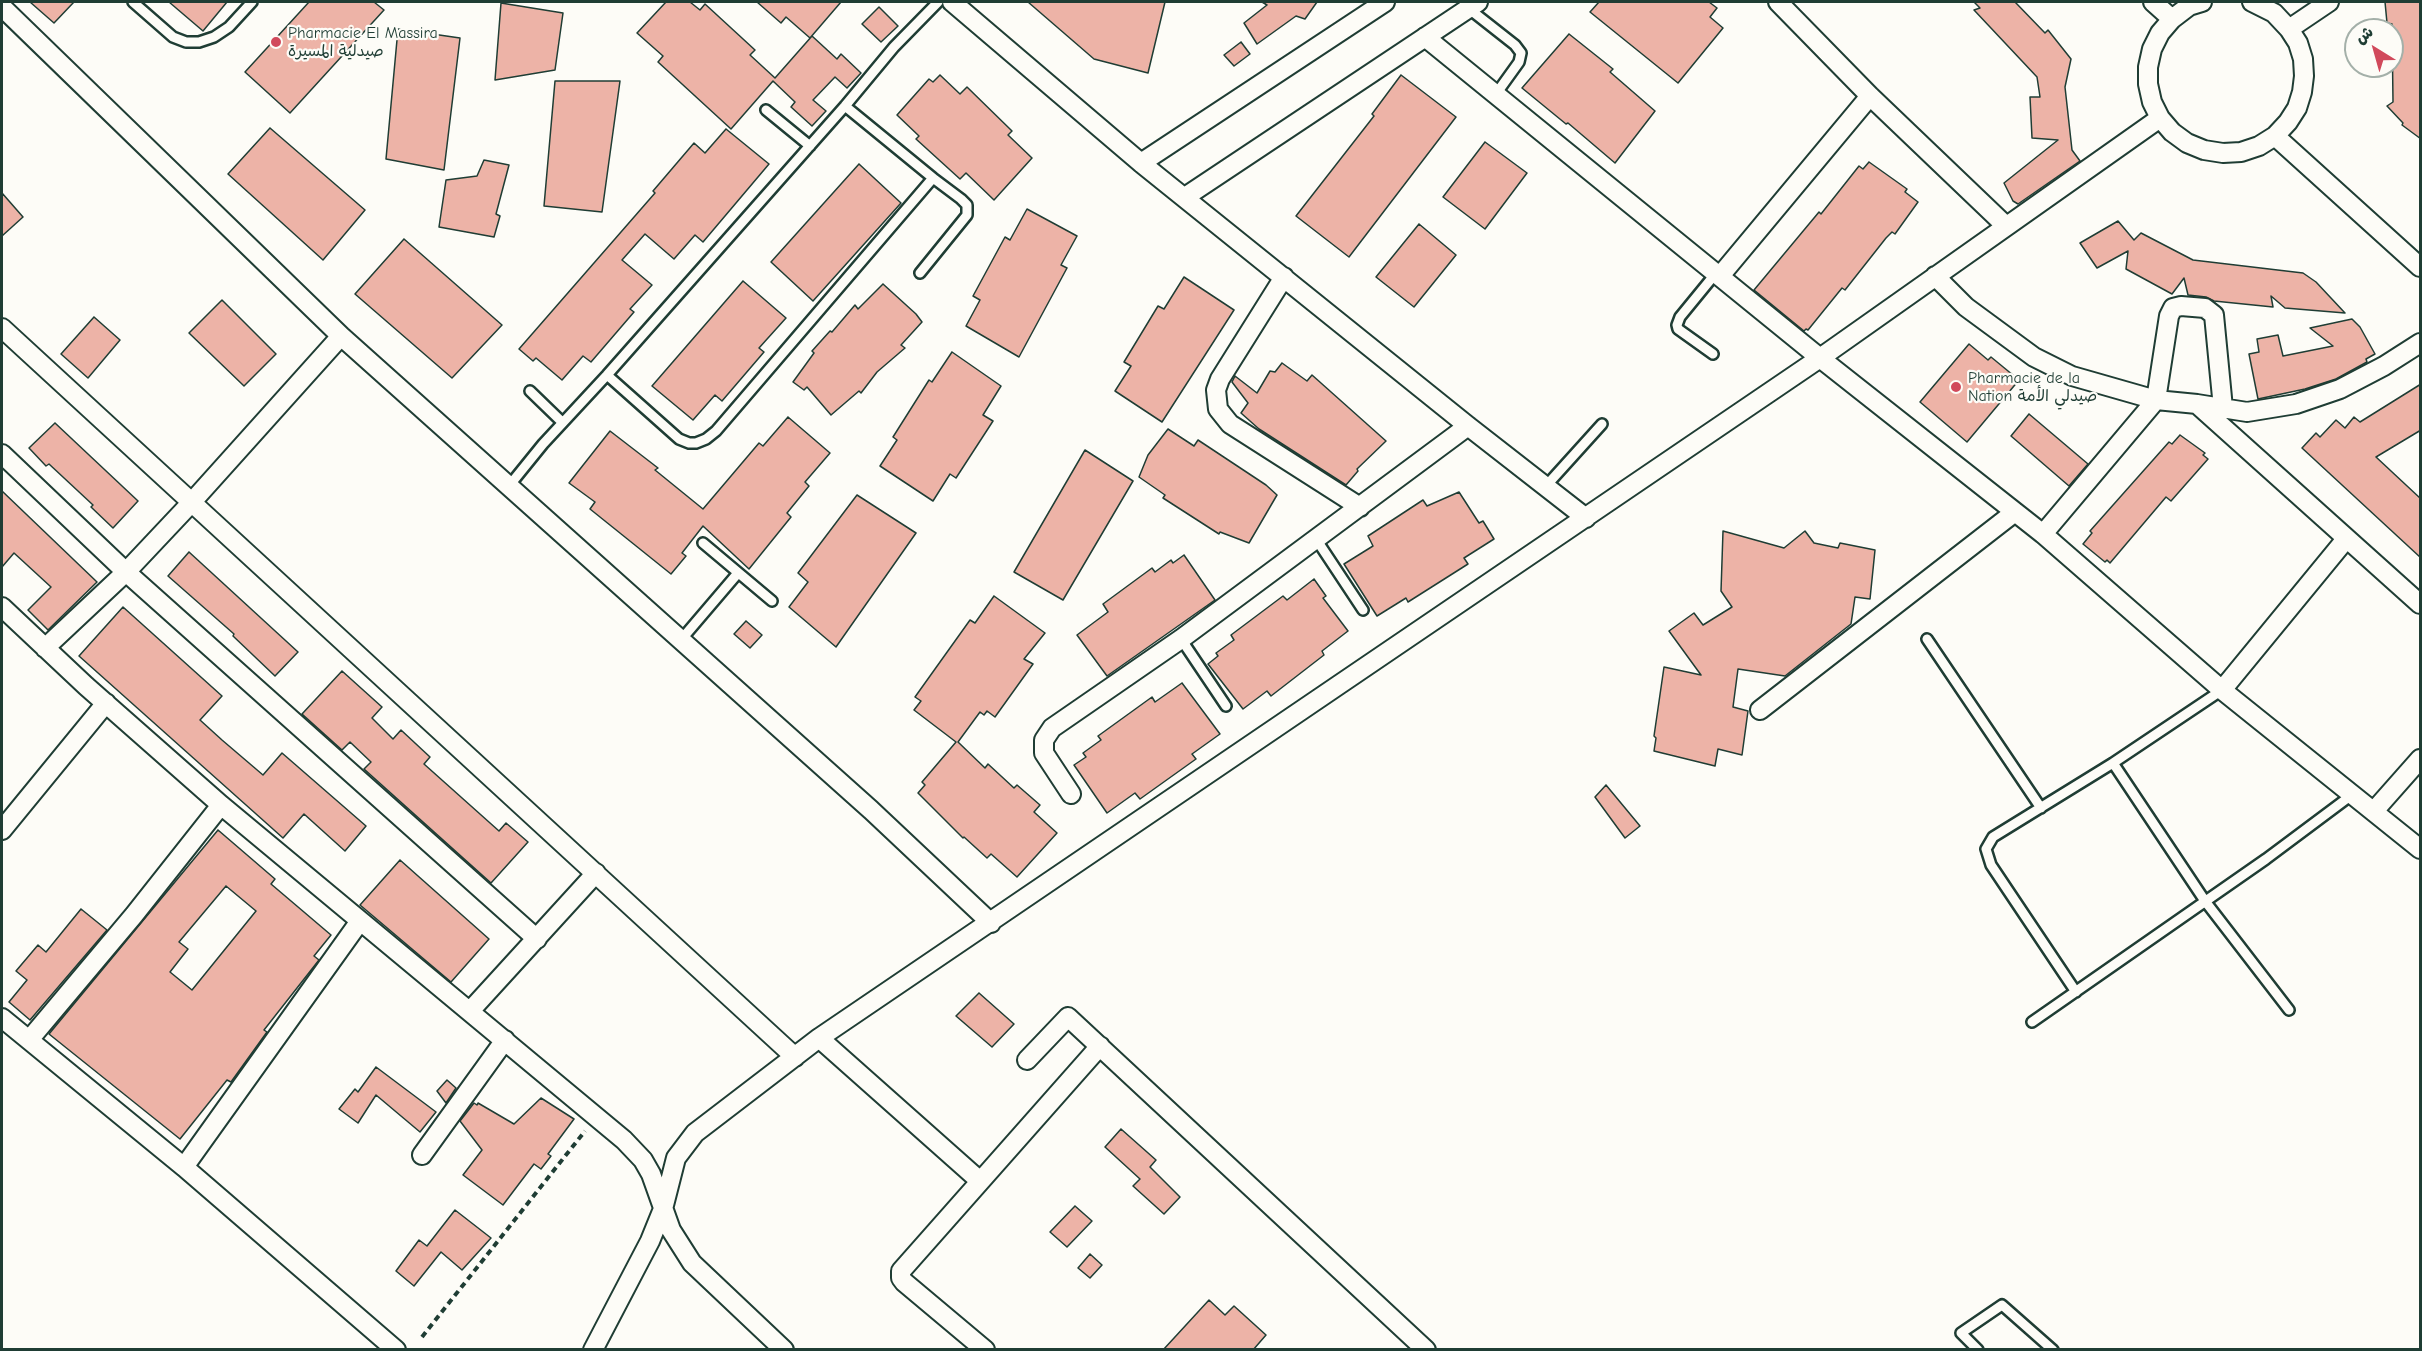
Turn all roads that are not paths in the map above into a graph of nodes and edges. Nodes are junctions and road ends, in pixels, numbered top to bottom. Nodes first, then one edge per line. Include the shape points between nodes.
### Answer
1 (133, 2) edge
2 (252, 2) edge
3 (938, 2) edge
4 (952, 2) edge
5 (1384, 2) edge
6 (1778, 2) edge
7 (2153, 2) edge
8 (2202, 2) edge
9 (2252, 2) edge
10 (2329, 2) edge
11 (1473, 5) edge
12 (2, 7) edge
13 (2172, 19) junction
14 (2289, 29) junction
15 (1425, 37) junction
16 (1496, 94) junction
17 (1870, 96) junction
18 (845, 106) junction
19 (766, 110) dead end
20 (2160, 118) junction
21 (2275, 136) junction
22 (810, 146) junction
23 (1141, 163) junction
24 (933, 178) junction
25 (1185, 197) junction
26 (2006, 226) junction
27 (2421, 267) edge
28 (920, 273) dead end
29 (1718, 274) junction
30 (1935, 276) junction
31 (1284, 277) junction
32 (2, 328) edge
33 (341, 336) junction
34 (2421, 343) edge
35 (1713, 354) dead end
36 (1820, 358) junction
37 (608, 375) junction
38 (530, 391) dead end
39 (2156, 400) junction
40 (2196, 404) junction
41 (2223, 408) junction
42 (562, 422) junction
43 (1602, 424) dead end
44 (1468, 426) junction
45 (2, 454) edge
46 (509, 486) junction
47 (1546, 486) junction
48 (191, 503) junction
49 (1360, 507) junction
50 (2015, 512) junction
51 (1586, 518) junction
52 (2043, 534) junction
53 (1316, 539) junction
54 (2346, 539) junction
55 (702, 543) dead end
56 (126, 572) junction
57 (738, 573) junction
58 (772, 601) dead end
59 (2421, 604) edge
60 (2, 607) edge
61 (1363, 609) dead end
62 (1181, 639) junction
63 (1927, 639) dead end
64 (680, 641) junction
65 (45, 648) junction
66 (2222, 690) junction
67 (106, 703) junction
68 (1226, 706) dead end
69 (1760, 711) dead end
70 (2421, 759) edge
71 (2113, 763) junction
72 (1071, 794) dead end
73 (2353, 794) junction
74 (221, 805) junction
75 (2041, 808) junction
76 (2374, 811) junction
77 (2, 830) edge
78 (2421, 849) edge
79 (596, 873) junction
80 (2205, 901) junction
81 (360, 921) junction
82 (991, 923) junction
83 (537, 939) junction
84 (2076, 992) junction
85 (2289, 1010) dead end
86 (470, 1011) junction
87 (2, 1018) edge
88 (2032, 1022) dead end
89 (819, 1038) junction
90 (29, 1040) junction
91 (506, 1040) junction
92 (1100, 1046) junction
93 (795, 1057) junction
94 (1027, 1060) dead end
95 (422, 1155) dead end
96 (184, 1167) junction
97 (980, 1181) junction
98 (663, 1209) junction
99 (396, 1350) edge
100 (593, 1350) edge
101 (784, 1350) edge
102 (985, 1350) edge
103 (1426, 1350) edge
104 (1978, 1350) edge
105 (2053, 1350) edge

1 - 2 lane via 173,37 200,42 229,27
3 - 18 lane
4 - 23 street
5 - 23 street
6 - 17 street
7 - 13 street
8 - 13 street
9 - 14 street via 2274,13
10 - 14 street
11 - 15 street
11 - 16 lane via 1521,53
12 - 33 street
13 - 20 street via 2160,33 2148,67 2152,102
14 - 21 street via 2303,59 2302,92 2297,108
15 - 16 street
15 - 25 street
16 - 29 street
17 - 26 street
17 - 29 street
18 - 22 lane
18 - 24 lane
19 - 22 lane
20 - 21 street via 2187,143 2223,153 2241,152
20 - 26 street
21 - 27 street
22 - 37 lane
23 - 25 street
24 - 28 lane via 967,205 967,214
24 - 37 lane via 706,439 688,443 679,439
25 - 31 street
26 - 30 street
29 - 35 lane via 1677,325
29 - 36 street
30 - 36 street
30 - 39 street via 1966,307 2034,357 2072,376
31 - 44 street
31 - 49 street via 1220,379 1216,390 1218,409 1230,424
32 - 48 street
33 - 46 street
33 - 48 street
34 - 41 street via 2340,389 2296,404 2247,412
36 - 50 street
36 - 51 street
37 - 42 lane
38 - 42 lane
39 - 40 street
39 - 41 street via 2170,312 2181,306 2205,308 2214,315
39 - 52 street
40 - 41 street
40 - 54 street
42 - 46 lane
43 - 47 lane
44 - 47 street
44 - 49 street
45 - 56 street
46 - 64 street
47 - 51 street
48 - 56 street
48 - 79 street
49 - 53 street
50 - 52 street
50 - 69 street
51 - 82 street
52 - 66 street
53 - 61 lane
53 - 62 street
54 - 59 street
54 - 66 street
55 - 57 lane
56 - 65 street
56 - 83 street
57 - 58 lane
57 - 64 lane
60 - 65 street
62 - 68 lane
62 - 72 street via 1047,734 1044,753
63 - 75 lane
64 - 82 street via 871,810
65 - 67 street
66 - 71 lane
66 - 73 street
67 - 74 street
67 - 77 street
70 - 76 street
71 - 75 lane
71 - 80 lane
73 - 76 street
73 - 80 lane
74 - 81 street
74 - 90 street
75 - 84 lane via 1993,837 1986,849 1991,865
76 - 78 street
79 - 83 street
79 - 93 street
80 - 84 lane
80 - 85 lane
81 - 86 street
81 - 96 street
82 - 89 street
83 - 86 street
84 - 88 lane
86 - 91 street
87 - 90 street
89 - 93 street
89 - 97 street
90 - 96 street
91 - 95 street
91 - 98 street via 643,1160
92 - 94 street via 1068,1017
92 - 97 street
92 - 103 street
93 - 98 street via 695,1133 676,1158
96 - 99 street
97 - 102 street via 904,1266 901,1278
98 - 100 street
98 - 101 street via 692,1263
104 - 105 lane via 1961,1333 2002,1305

